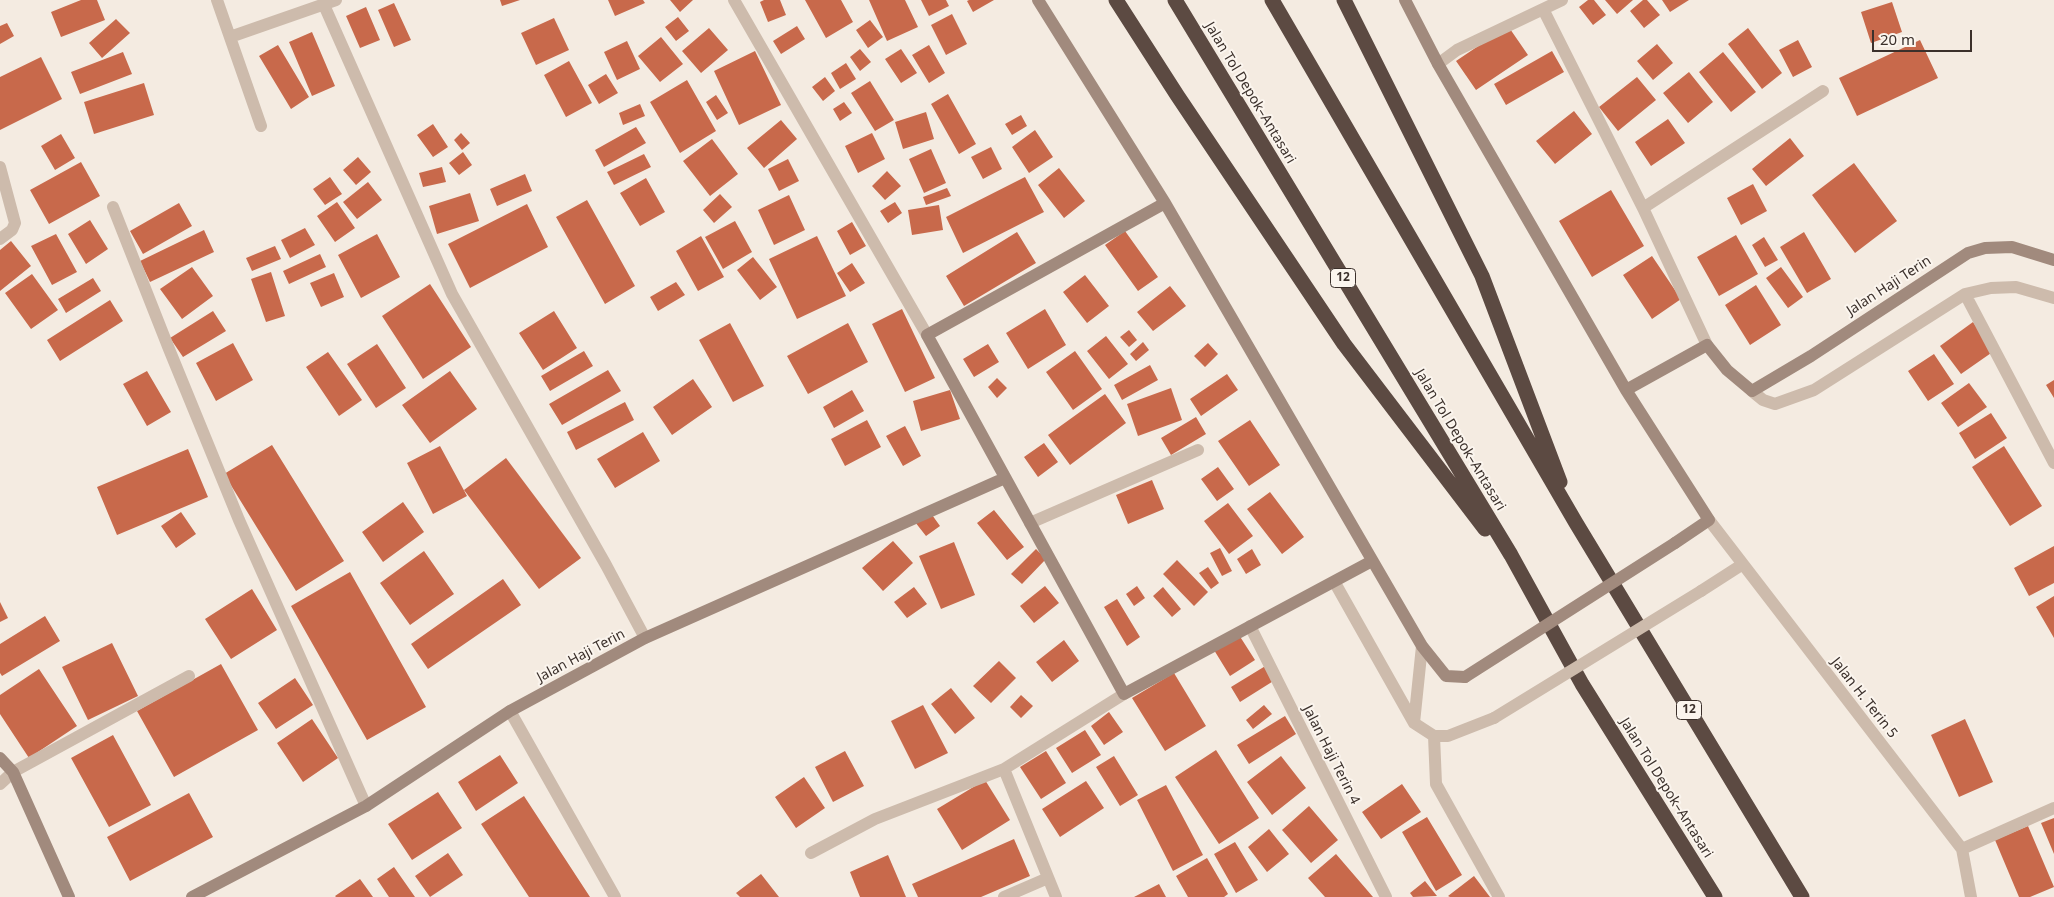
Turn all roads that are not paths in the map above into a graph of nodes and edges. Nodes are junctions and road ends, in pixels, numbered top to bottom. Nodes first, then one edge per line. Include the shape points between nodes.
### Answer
1 (217, 0) edge
2 (336, 0) edge
3 (734, 0) edge
4 (1038, 0) edge
5 (1116, 0) edge
6 (1175, 0) edge
7 (1272, 0) edge
8 (1344, 0) edge
9 (1405, 0) edge
10 (1562, 0) edge
11 (324, 5) junction
12 (1543, 9) junction
13 (230, 37) junction
14 (1438, 64) junction
15 (1823, 91) dead end
16 (261, 126) dead end
17 (0, 167) edge
18 (1165, 203) junction
19 (113, 207) dead end
20 (1643, 208) junction
21 (0, 239) edge
22 (2054, 260) edge
23 (1965, 294) junction
24 (2054, 298) edge
25 (927, 335) junction
26 (1707, 345) junction
27 (1626, 390) junction
28 (1752, 391) junction
29 (1198, 450) dead end
30 (2054, 463) edge
31 (1005, 478) junction
32 (1709, 520) junction
33 (1030, 523) junction
34 (1576, 523) junction
35 (1511, 555) junction
36 (1372, 562) junction
37 (1743, 564) junction
38 (1335, 582) junction
39 (1250, 626) junction
40 (645, 638) junction
41 (1422, 646) junction
42 (189, 676) dead end
43 (1124, 694) junction
44 (510, 710) junction
45 (1414, 723) junction
46 (1434, 736) junction
47 (0, 758) edge
48 (1004, 769) junction
49 (13, 772) junction
50 (0, 784) edge
51 (366, 806) junction
52 (2054, 808) edge
53 (1962, 850) junction
54 (811, 853) dead end
55 (1048, 878) junction
56 (69, 897) edge
57 (192, 897) edge
58 (615, 897) edge
59 (1004, 897) edge
60 (1056, 897) edge
61 (1386, 897) edge
62 (1499, 897) edge
63 (1716, 897) edge
64 (1802, 897) edge
65 (1971, 897) edge

1 - 13 street
2 - 11 street
3 - 25 street
4 - 18 street
5 - 35 highway via 1344,344 1496,542
6 - 35 highway, Jalan Tol Depok–Antasari / 12
7 - 34 highway, 12
8 - 34 highway via 1482,276
9 - 14 street
10 - 12 street
11 - 13 street
11 - 40 street via 452,294
12 - 14 street via 1457,50
12 - 20 street
13 - 16 street
14 - 27 street
15 - 20 street
17 - 21 street via 15,223 12,230
18 - 25 street
18 - 36 street
19 - 51 street via 235,511
20 - 26 street
22 - 28 street, Jalan Haji Terin via 2012,247 1985,248 1968,253
23 - 24 street via 2016,287
23 - 28 street via 1814,390 1775,404
23 - 30 street
25 - 31 street
26 - 27 street
26 - 28 street via 1727,370
27 - 32 street
29 - 33 street
31 - 33 street
31 - 40 street, Jalan Haji Terin
32 - 37 street, Jalan H. Terin 5
32 - 41 street, bridge via 1465,677 1446,676
33 - 43 street
34 - 64 highway, 12
35 - 63 highway, Jalan Tol Depok–Antasari / 12 via 1582,684
36 - 38 street
36 - 41 street
37 - 46 street, bridge via 1494,718 1448,736
37 - 53 street, Jalan H. Terin 5
38 - 39 street
38 - 45 street
39 - 43 street
39 - 61 street, Jalan Haji Terin 4
40 - 44 street, Jalan Haji Terin
41 - 45 street
42 - 49 street
43 - 48 street
44 - 51 street, Jalan Haji Terin
44 - 58 street
45 - 46 street
46 - 62 street via 1436,784
47 - 49 street
48 - 54 street via 875,819
48 - 55 street
49 - 50 street
49 - 56 street
51 - 57 street, Jalan Haji Terin
52 - 53 street
53 - 65 street
55 - 59 street
55 - 60 street

